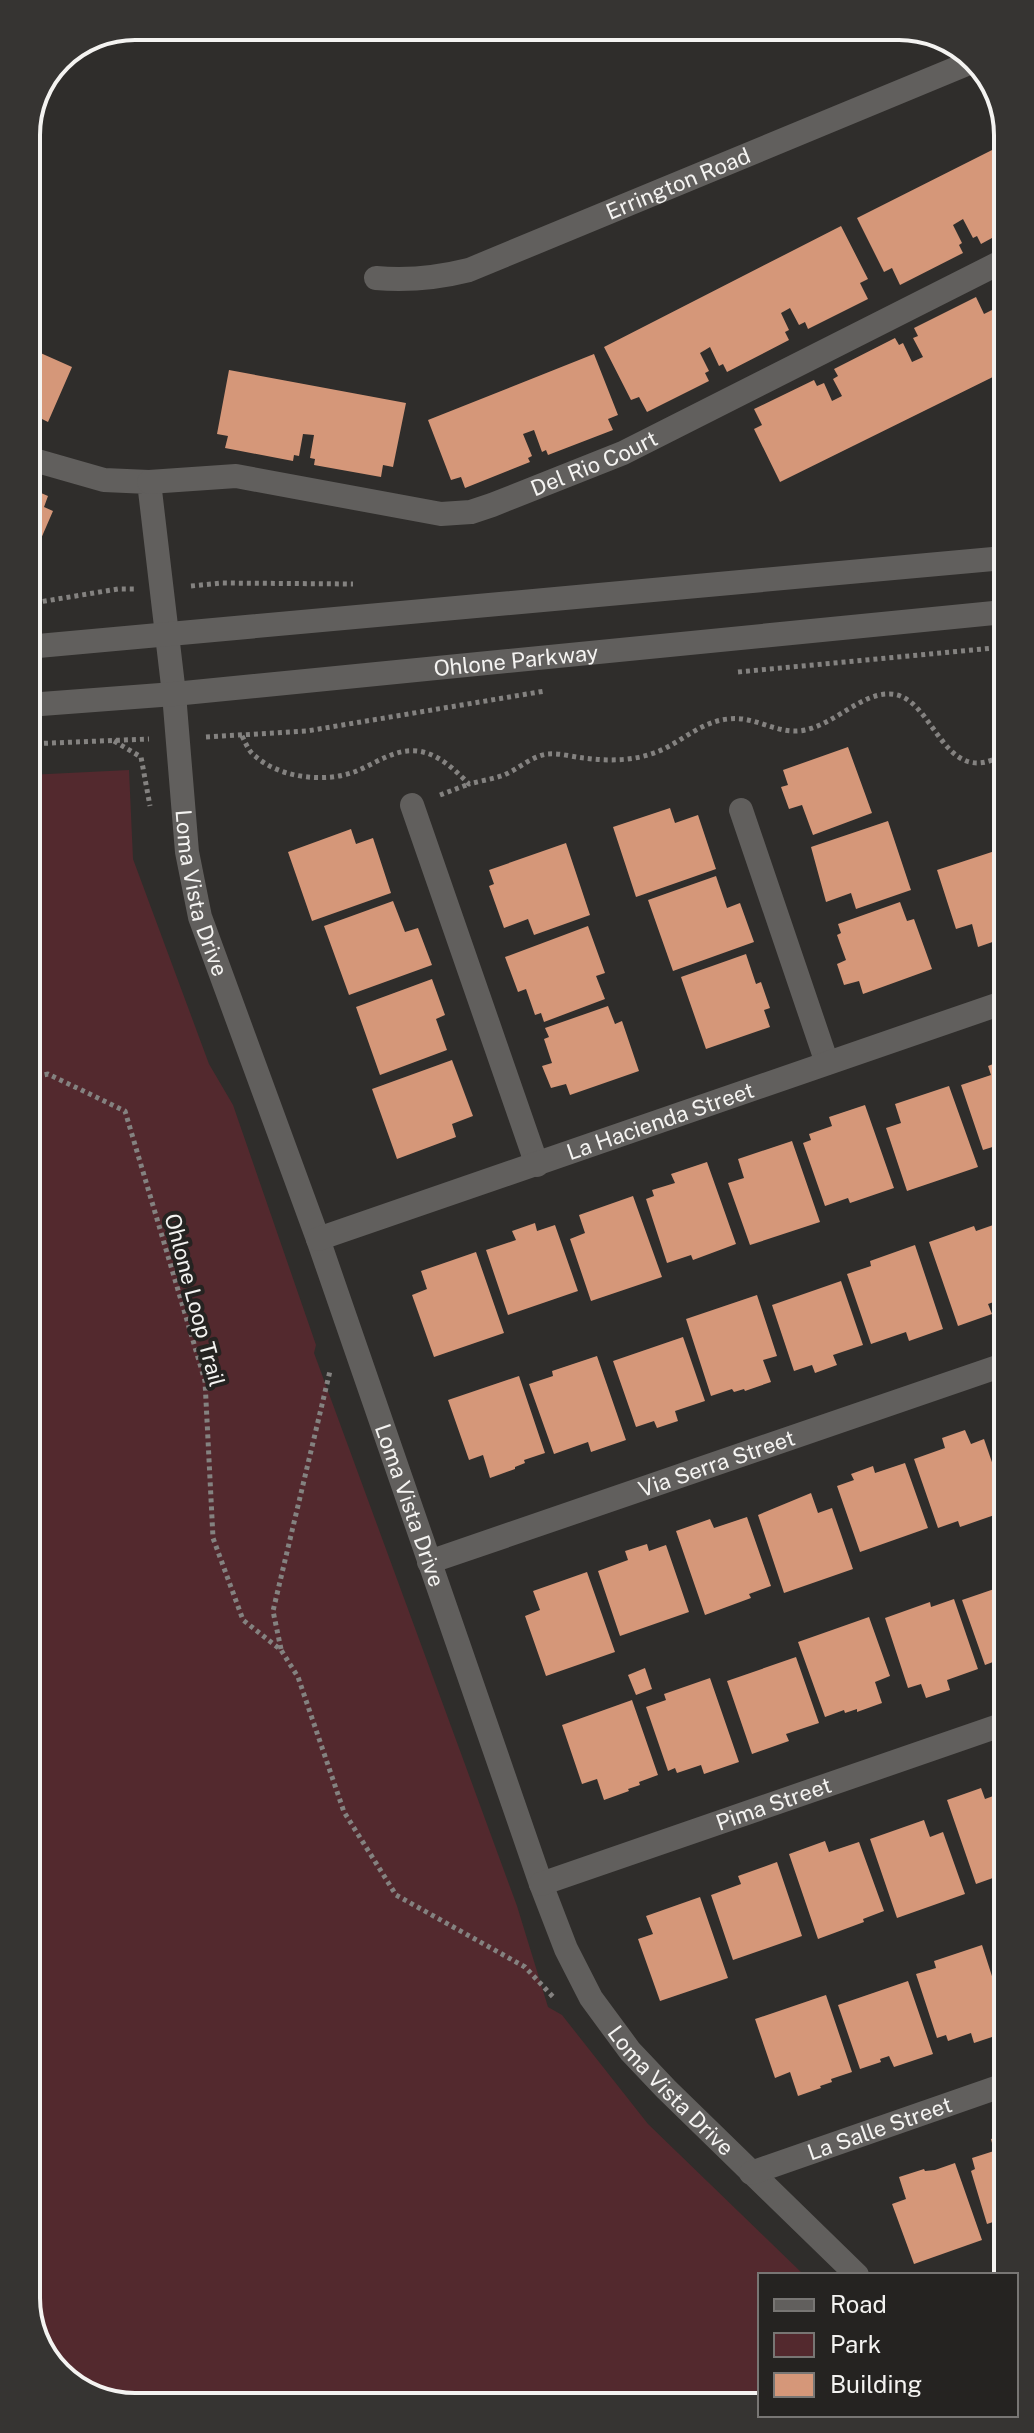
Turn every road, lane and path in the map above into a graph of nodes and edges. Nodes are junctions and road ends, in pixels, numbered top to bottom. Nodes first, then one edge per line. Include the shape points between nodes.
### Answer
1 (963, 65) edge
2 (994, 266) edge
3 (376, 278) dead end
4 (40, 462) edge
5 (149, 482) junction
6 (994, 559) edge
7 (363, 584) dead end
8 (160, 590) junction
9 (40, 602) edge
10 (994, 613) edge
11 (166, 634) junction
12 (40, 646) edge
13 (994, 648) edge
14 (729, 673) dead end
15 (560, 689) dead end
16 (174, 694) junction
17 (40, 704) edge
18 (242, 736) junction
19 (177, 737) junction
20 (113, 740) junction
21 (40, 743) edge
22 (994, 758) edge
23 (412, 805) dead end
24 (741, 810) dead end
25 (152, 817) dead end
26 (994, 1006) edge
27 (827, 1063) junction
28 (40, 1076) edge
29 (537, 1165) junction
30 (318, 1239) junction
31 (994, 1368) edge
32 (330, 1369) dead end
33 (429, 1562) junction
34 (281, 1650) junction
35 (994, 1727) edge
36 (541, 1884) junction
37 (557, 2002) dead end
38 (994, 2089) edge
39 (751, 2173) junction
40 (855, 2273) edge

1 - 3 street, Errington Road via 469,270 408,281
2 - 5 street, Del Rio Court via 623,453 471,512 441,514 236,476
4 - 5 street, Del Rio Court via 104,480
5 - 8 street, Loma Vista Drive
6 - 11 street
7 - 8 path via 222,583
8 - 9 path via 118,589
8 - 11 street, Loma Vista Drive
10 - 16 street, Ohlone Parkway
11 - 12 street
11 - 16 street, Loma Vista Drive
13 - 14 path
15 - 18 path via 372,722
16 - 17 street, Ohlone Parkway
16 - 19 street, Loma Vista Drive
18 - 19 path
18 - 22 path via 264,763 307,777 336,777 386,757 419,751 442,761 469,784 544,755 607,760 653,753 706,724 730,718 800,731 886,694 915,705 938,739 958,755 976,762
19 - 20 path
19 - 30 street, Loma Vista Drive via 187,852 200,917
20 - 21 path
20 - 25 path via 141,757
23 - 29 street
24 - 27 street
26 - 27 street, La Hacienda Street
27 - 29 street, La Hacienda Street
28 - 34 path, Ohlone Loop Trail via 48,1074 125,1111 205,1381 213,1538 243,1620
29 - 30 street, La Hacienda Street
30 - 33 street, Loma Vista Drive
31 - 33 street, Via Serra Street
32 - 34 path via 273,1611
33 - 36 street, Loma Vista Drive
34 - 37 path, Ohlone Loop Trail via 298,1677 344,1812 396,1895 525,1967
35 - 36 street, Pima Street
36 - 39 street, Loma Vista Drive via 566,1949 600,2011 657,2080
38 - 39 street, La Salle Street
39 - 40 street, Loma Vista Drive

